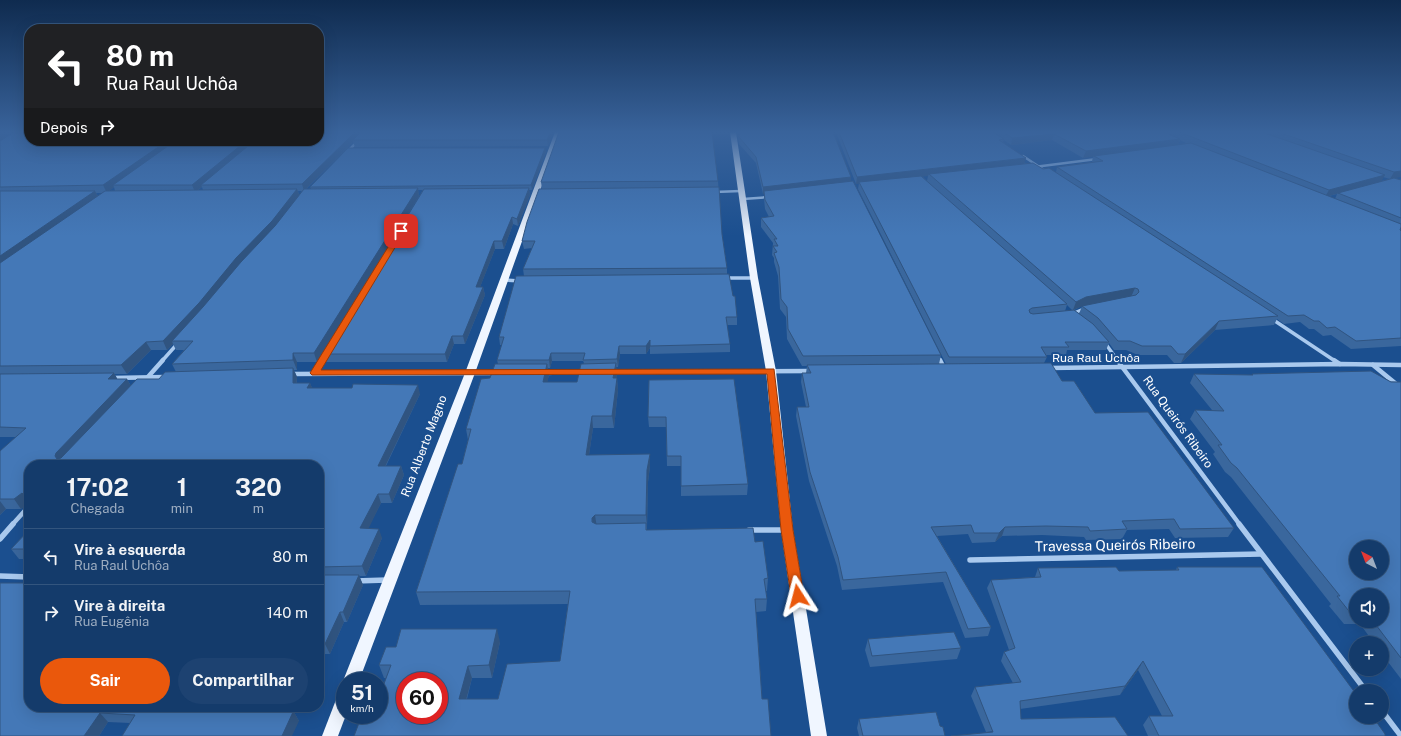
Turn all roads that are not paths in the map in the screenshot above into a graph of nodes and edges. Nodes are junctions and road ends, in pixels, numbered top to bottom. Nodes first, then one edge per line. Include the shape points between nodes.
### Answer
1 (543, 166) edge
2 (738, 166) edge
3 (1036, 166) edge
4 (1039, 166) edge
5 (1031, 167) edge
6 (1050, 173) edge
7 (710, 192) edge
8 (742, 195) junction
9 (775, 196) edge
10 (720, 278) edge
11 (754, 278) junction
12 (504, 280) junction
13 (522, 281) edge
14 (1091, 307) edge
15 (1066, 309) edge
16 (1072, 314) junction
17 (1065, 315) edge
18 (1268, 316) edge
19 (1078, 317) edge
20 (1102, 339) edge
21 (180, 340) edge
22 (331, 346) edge
23 (935, 351) edge
24 (1340, 364) junction
25 (1373, 365) junction
26 (1401, 365) edge
27 (944, 368) junction
28 (952, 368) edge
29 (1046, 368) edge
30 (1125, 368) junction
31 (936, 369) edge
32 (771, 371) junction
33 (820, 371) edge
34 (592, 372) edge
35 (608, 372) edge
36 (315, 373) junction
37 (470, 373) junction
38 (506, 373) edge
39 (537, 373) edge
40 (284, 374) edge
41 (170, 377) edge
42 (108, 378) edge
43 (147, 378) junction
44 (142, 383) edge
45 (1401, 388) edge
46 (24, 512) edge
47 (746, 530) edge
48 (787, 530) junction
49 (0, 539) edge
50 (1261, 554) junction
51 (970, 560) dead end
52 (0, 576) edge
53 (24, 577) edge
54 (350, 580) edge
55 (389, 580) junction
56 (354, 672) edge
57 (1361, 684) edge
58 (336, 720) edge
59 (1389, 720) edge
60 (330, 736) edge
61 (819, 736) edge
62 (1401, 736) edge

1 - 12 main road, Rua Alberto Magno
2 - 8 main road
3 - 5 street
4 - 6 street
7 - 8 street
8 - 9 street
8 - 11 main road
10 - 11 street
11 - 32 main road
12 - 13 street
12 - 37 main road, Rua Alberto Magno
14 - 16 street
15 - 16 street
16 - 17 street
16 - 19 street
18 - 24 street
20 - 30 street, Rua Queirós Ribeiro
21 - 43 street
22 - 36 street
23 - 27 street
24 - 25 street, Rua Raul Uchôa
24 - 30 street, Rua Raul Uchôa
25 - 26 street, Rua Raul Uchôa
25 - 45 street
27 - 28 street
27 - 31 street
29 - 30 street, Rua Raul Uchôa
30 - 50 street, Rua Queirós Ribeiro
32 - 33 street
32 - 35 street
32 - 48 main road
34 - 39 street
36 - 37 street
36 - 40 street
37 - 38 street
37 - 55 main road, Rua Alberto Magno
41 - 43 street
42 - 43 street
43 - 44 street
46 - 49 street
47 - 48 street
48 - 61 main road
50 - 51 street, Travessa Queirós Ribeiro
50 - 57 street, Rua Queirós Ribeiro
52 - 53 street
54 - 55 street
55 - 56 main road, Rua Alberto Magno
58 - 60 main road
59 - 62 street

